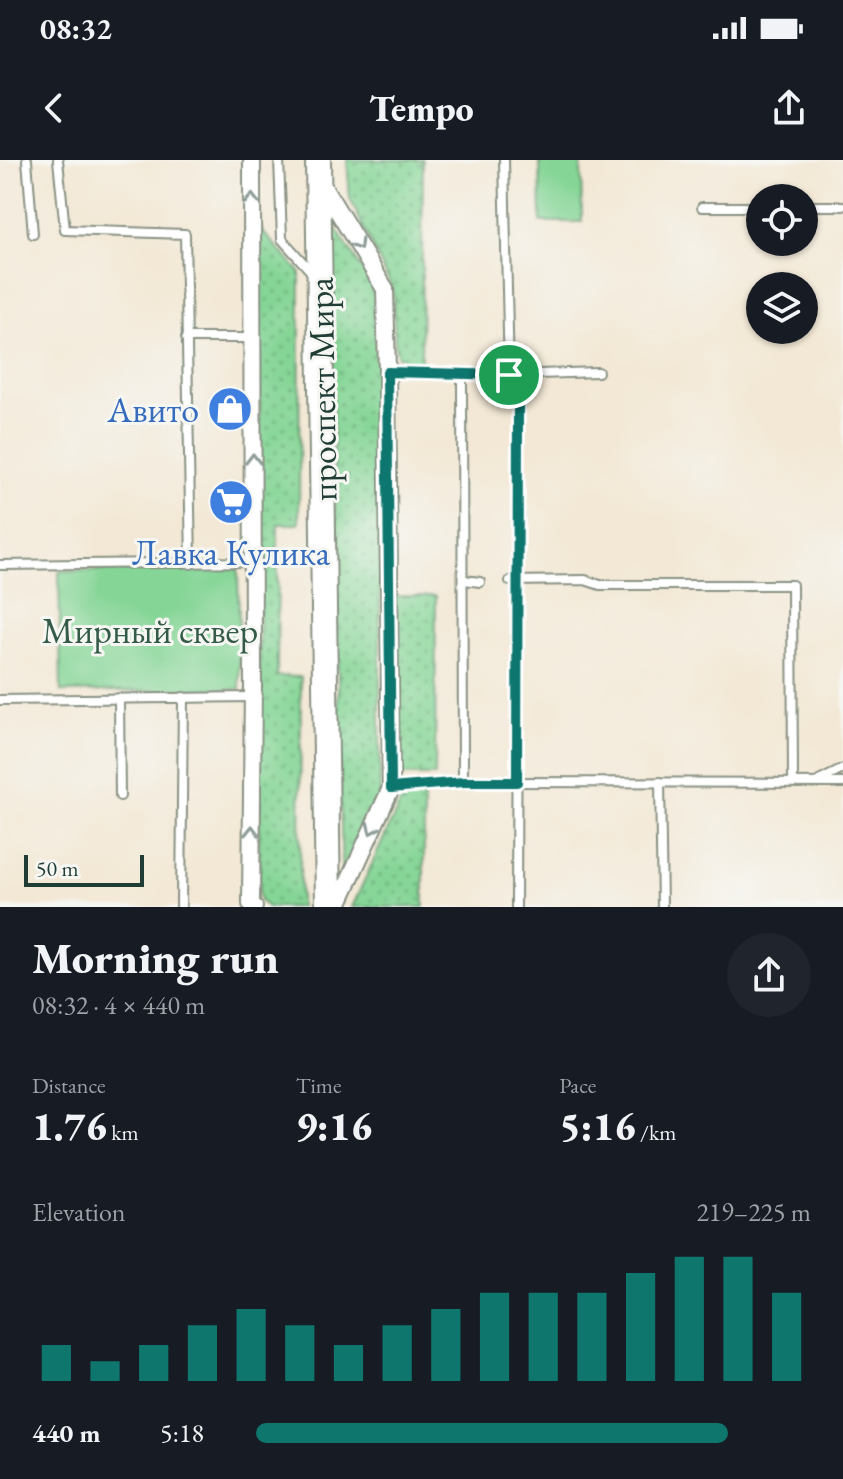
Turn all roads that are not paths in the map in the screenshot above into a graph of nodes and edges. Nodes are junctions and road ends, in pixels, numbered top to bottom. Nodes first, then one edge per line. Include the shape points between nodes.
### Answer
1 (27, 160) edge
2 (58, 160) edge
3 (252, 160) edge
4 (279, 160) edge
5 (504, 160) edge
6 (318, 169) edge
7 (818, 206) edge
8 (843, 206) edge
9 (702, 207) dead end
10 (746, 207) edge
11 (33, 234) dead end
12 (321, 282) junction
13 (186, 338) junction
14 (252, 338) junction
15 (387, 372) junction
16 (598, 372) dead end
17 (462, 373) junction
18 (509, 375) junction
19 (253, 562) junction
20 (191, 564) junction
21 (0, 565) edge
22 (464, 580) junction
23 (514, 581) junction
24 (480, 582) dead end
25 (183, 697) junction
26 (253, 697) junction
27 (119, 698) junction
28 (0, 700) edge
29 (843, 769) edge
30 (463, 782) junction
31 (517, 782) junction
32 (660, 782) junction
33 (793, 782) junction
34 (817, 782) junction
35 (843, 783) edge
36 (391, 788) junction
37 (120, 796) dead end
38 (252, 906) edge
39 (181, 907) edge
40 (328, 907) edge
41 (337, 907) edge
42 (516, 907) edge
43 (662, 907) edge

1 - 11 lane
2 - 13 lane via 65,230 185,234
14 -> 3 street
4 - 12 lane via 282,239
5 - 18 lane
6 - 12 main road, проспект Мира
6 -> 15 street via 385,289
7 - 8 lane
9 - 10 lane
12 - 40 main road, проспект Мира
13 - 14 lane
13 - 20 lane
19 -> 14 street
15 - 17 lane
15 - 36 street
16 - 18 lane
17 - 18 lane
17 - 22 lane
18 - 23 lane via 518,407
19 - 20 lane
19 - 26 street
20 - 21 lane
22 - 24 lane
22 - 30 lane
23 - 31 lane
23 - 33 lane via 792,585
25 - 26 lane
25 - 27 lane
25 - 39 lane
38 -> 26 street
27 - 28 lane
27 - 37 lane
29 - 34 lane
30 - 31 lane
30 - 36 lane
31 - 32 lane
31 - 42 lane
32 - 33 lane
32 - 43 lane
33 - 34 lane
34 - 35 lane
36 -> 41 street

